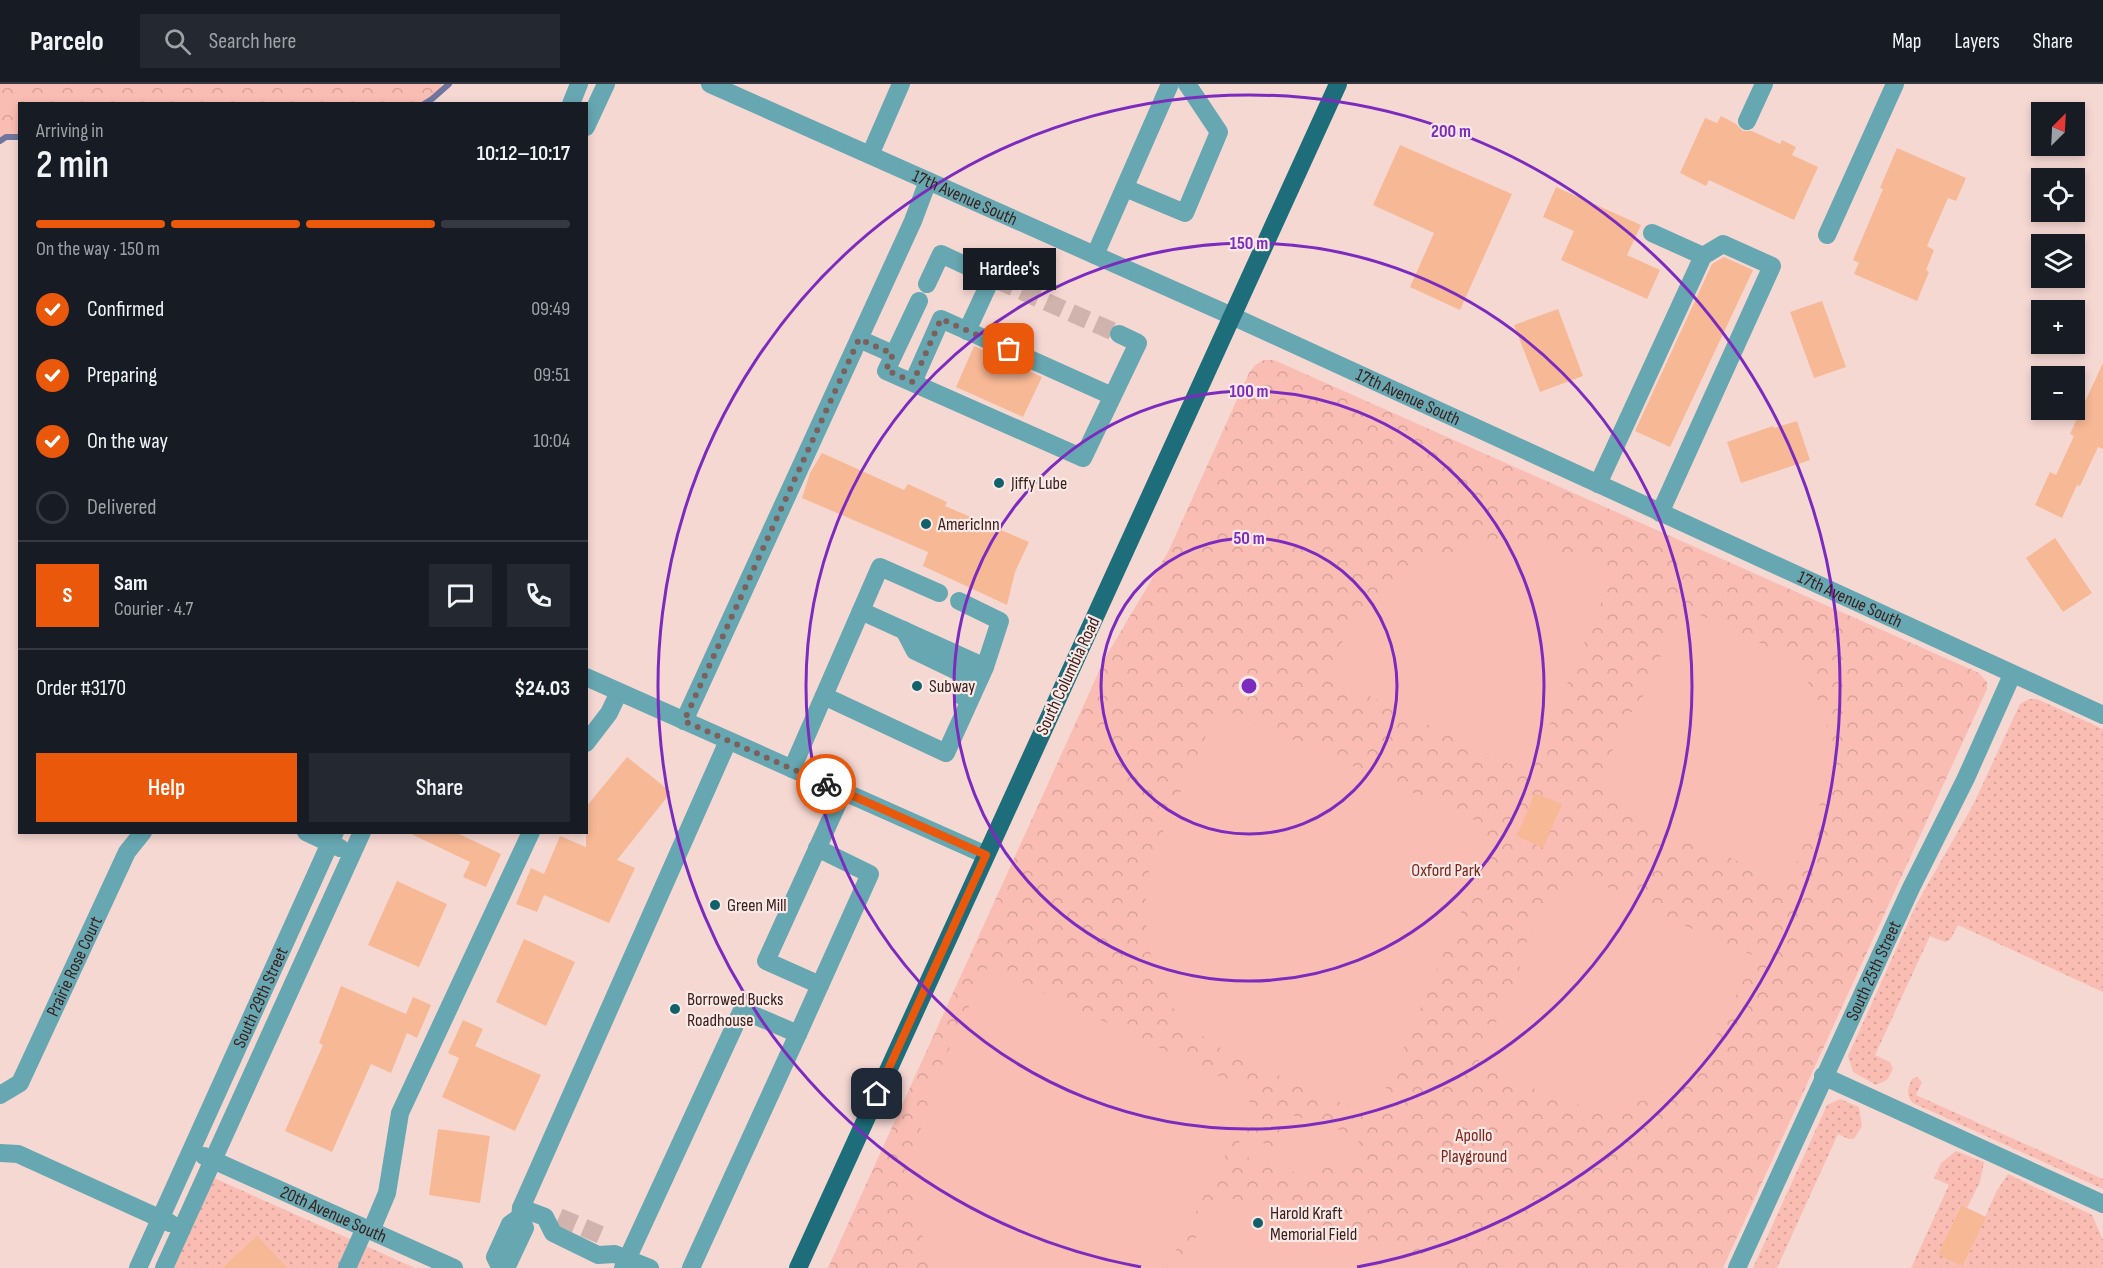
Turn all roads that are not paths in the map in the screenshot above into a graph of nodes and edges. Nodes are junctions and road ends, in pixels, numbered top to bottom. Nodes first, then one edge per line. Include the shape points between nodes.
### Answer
1 (579, 84) edge
2 (606, 84) edge
3 (710, 84) edge
4 (901, 84) edge
5 (1170, 84) edge
6 (1187, 84) edge
7 (1338, 84) edge
8 (1764, 84) edge
9 (1894, 84) edge
10 (572, 102) edge
11 (1747, 121) dead end
12 (588, 123) edge
13 (870, 155) junction
14 (928, 181) junction
15 (1125, 188) junction
16 (1652, 233) dead end
17 (1827, 235) dead end
18 (1095, 255) junction
19 (1703, 256) junction
20 (927, 284) dead end
21 (919, 301) dead end
22 (1232, 316) junction
23 (968, 331) junction
24 (1119, 334) tunnel mouth
25 (859, 339) junction
26 (893, 354) junction
27 (913, 382) junction
28 (1112, 396) junction
29 (1598, 484) junction
30 (1660, 513) junction
31 (939, 593) dead end
32 (959, 601) dead end
33 (861, 611) junction
34 (904, 630) junction
35 (985, 667) junction
36 (2012, 675) junction
37 (588, 679) edge
38 (619, 692) junction
39 (824, 696) junction
40 (2103, 715) edge
41 (684, 721) junction
42 (588, 739) edge
43 (952, 740) junction
44 (728, 741) junction
45 (792, 769) junction
46 (843, 792) junction
47 (141, 834) edge
48 (315, 834) edge
49 (361, 834) edge
50 (530, 834) edge
51 (332, 838) edge
52 (817, 848) junction
53 (352, 854) junction
54 (986, 855) junction
55 (820, 985) junction
56 (798, 1034) junction
57 (1823, 1076) junction
58 (0, 1095) edge
59 (191, 1150) junction
60 (0, 1153) edge
61 (213, 1160) junction
62 (2103, 1204) edge
63 (521, 1212) junction
64 (159, 1219) junction
65 (182, 1229) junction
66 (368, 1229) junction
67 (618, 1255) edge
68 (138, 1268) edge
69 (164, 1268) edge
70 (347, 1268) edge
71 (454, 1268) edge
72 (500, 1268) edge
73 (650, 1268) edge
74 (691, 1268) edge
75 (798, 1268) edge
76 (1737, 1268) edge

1 - 10 street
2 - 12 street
3 - 13 street, 17th Avenue South
4 - 13 street
5 - 15 street
6 - 15 street via 1219,132 1185,213
7 - 22 main road, South Columbia Road
8 - 11 street
9 - 17 street
13 - 14 street, 17th Avenue South
14 - 18 street, 17th Avenue South
14 - 25 street
15 - 18 street
16 - 19 street
18 - 22 street, 17th Avenue South
19 - 29 street
19 - 30 street via 1723,244 1772,266
20 - 23 street via 941,254 994,279
21 - 26 street
22 - 29 street, 17th Avenue South
22 - 54 main road, South Columbia Road
23 - 27 street via 941,319
23 - 28 street
24 - 28 street via 1138,343
25 - 26 street
25 - 41 street
26 - 27 street via 886,370
27 - 28 street via 1083,458
29 - 30 street, 17th Avenue South
30 - 36 street, 17th Avenue South
31 - 33 street via 880,567
32 - 35 street via 1000,621
33 - 34 street
33 - 39 street
34 - 35 street
34 - 43 street via 915,651 969,677 949,728
35 - 43 street
36 - 40 street, 17th Avenue South
36 - 57 street, South 25th Street
37 - 38 street
38 - 41 street
38 - 42 street via 609,713
39 - 43 street via 946,753
39 - 45 street
41 - 44 street
44 - 45 street
44 - 63 street
45 - 46 street
46 - 52 street
46 - 54 street
47 - 58 street, Prairie Rose Court via 127,852 20,1083
48 - 51 street
49 - 53 street, South 29th Street
50 - 66 street via 400,1113 387,1193
51 - 53 street
51 - 59 street, South 29th Street
52 - 55 street via 870,874
52 - 55 street via 766,961
53 - 61 street, South 29th Street
54 - 75 main road, South Columbia Road
55 - 56 street
56 - 67 street via 742,1010
56 - 74 street
57 - 62 street
57 - 76 street, South 25th Street
59 - 61 street
59 - 64 street, South 29th Street
60 - 64 street via 18,1154
61 - 65 street, South 29th Street
61 - 66 street, 20th Avenue South
63 - 67 street via 552,1217 553,1233 598,1254
63 - 72 street via 510,1224 495,1257
64 - 65 street
64 - 68 street, South 29th Street
65 - 69 street, South 29th Street
66 - 70 street
66 - 71 street, 20th Avenue South
67 - 73 street

